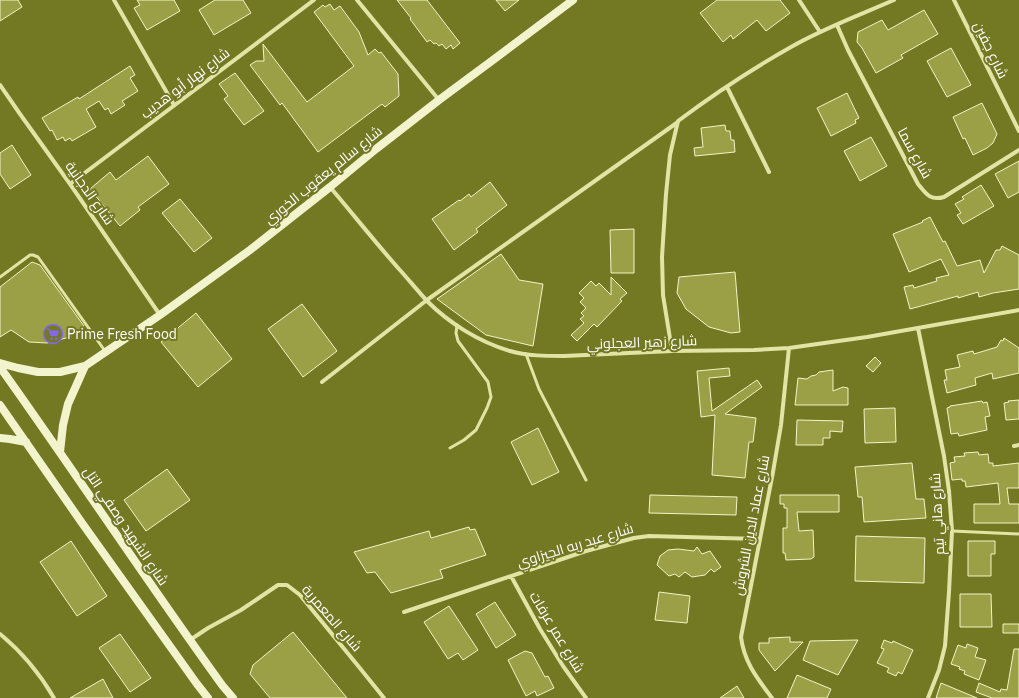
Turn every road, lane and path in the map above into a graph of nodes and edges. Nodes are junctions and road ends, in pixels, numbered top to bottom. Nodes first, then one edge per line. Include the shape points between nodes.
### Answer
1 (114, 0) edge
2 (314, 0) edge
3 (357, 0) edge
4 (573, 0) edge
5 (799, 0) edge
6 (894, 0) edge
7 (954, 0) edge
8 (837, 25) junction
9 (820, 32) junction
10 (0, 85) edge
11 (727, 87) junction
12 (439, 100) junction
13 (174, 105) junction
14 (678, 121) junction
15 (1019, 131) edge
16 (1019, 150) edge
17 (769, 172) dead end
18 (70, 184) junction
19 (330, 187) junction
20 (0, 277) edge
21 (427, 300) junction
22 (1019, 310) edge
23 (160, 315) junction
24 (457, 325) junction
25 (918, 328) junction
26 (789, 348) junction
27 (672, 351) junction
28 (106, 353) junction
29 (526, 354) junction
30 (0, 363) edge
31 (85, 366) junction
32 (0, 367) edge
33 (322, 382) dead end
34 (0, 405) edge
35 (0, 438) edge
36 (26, 442) junction
37 (1019, 445) edge
38 (1014, 446) dead end
39 (450, 448) dead end
40 (60, 452) junction
41 (586, 480) dead end
42 (952, 531) junction
43 (1019, 534) edge
44 (759, 539) junction
45 (511, 576) junction
46 (404, 612) dead end
47 (0, 634) edge
48 (190, 640) junction
49 (54, 698) edge
50 (208, 698) edge
51 (233, 698) edge
52 (384, 698) edge
53 (586, 698) edge
54 (772, 698) edge
55 (928, 698) edge

1 - 13 street
2 - 13 street, شارع نهار أبو هديب
3 - 12 street
4 - 12 street, شارع سالم يعقوب الخوري
5 - 9 street
6 - 8 street
7 - 15 street, شارع جفين
8 - 9 street
8 - 16 street, شارع سما via 918,184 926,194 932,198 944,197
9 - 11 street via 785,50
10 - 18 street, شارع الدجانية
11 - 14 street
11 - 17 street
12 - 19 street, شارع سالم يعقوب الخوري
13 - 18 street, شارع نهار أبو هديب
14 - 21 street
14 - 27 street via 670,155 662,257 662,295
18 - 23 street, شارع الدجانية
19 - 21 street, شارع زهير العجلوني via 375,243
19 - 23 street, شارع سالم يعقوب الخوري via 250,250
20 - 28 lane via 30,255 38,257
21 - 24 street, شارع زهير العجلوني
21 - 33 street
22 - 25 street, شارع زهير العجلوني
23 - 28 street, شارع سالم يعقوب الخوري
24 - 29 street, شارع زهير العجلوني via 489,344
24 - 39 lane via 458,341 488,382 491,397 476,430
25 - 26 street, شارع زهير العجلوني
25 - 42 street, شارع هاني تيم via 944,456
26 - 27 street, شارع زهير العجلوني
26 - 44 street, شارع عماد الدين الشروش via 781,424
27 - 29 street, شارع زهير العجلوني via 564,356
28 - 31 street, شارع سالم يعقوب الخوري
29 - 41 lane via 539,389
30 - 31 street, شارع سالم يعقوب الخوري via 38,372 60,372
31 - 40 street via 68,404
32 - 40 street, شارع الشهيد وصفي التل
34 - 36 street
35 - 36 street
36 - 50 street
37 - 38 street
40 - 48 street, شارع الشهيد وصفي التل
42 - 43 lane
42 - 55 street, شارع هاني تيم via 945,646
44 - 45 street, شارع عبد ربه الجيزاوي via 649,536 634,538
44 - 54 street, شارع عماد الدين الشروش via 740,637 747,661
45 - 46 street, شارع عبد ربه الجيزاوي
45 - 53 street, شارع عمر عرفات via 563,666
47 - 49 street via 35,669
48 - 51 street, شارع الشهيد وصفي التل
48 - 52 street, شارع المعمرية via 278,585 287,585 300,595

